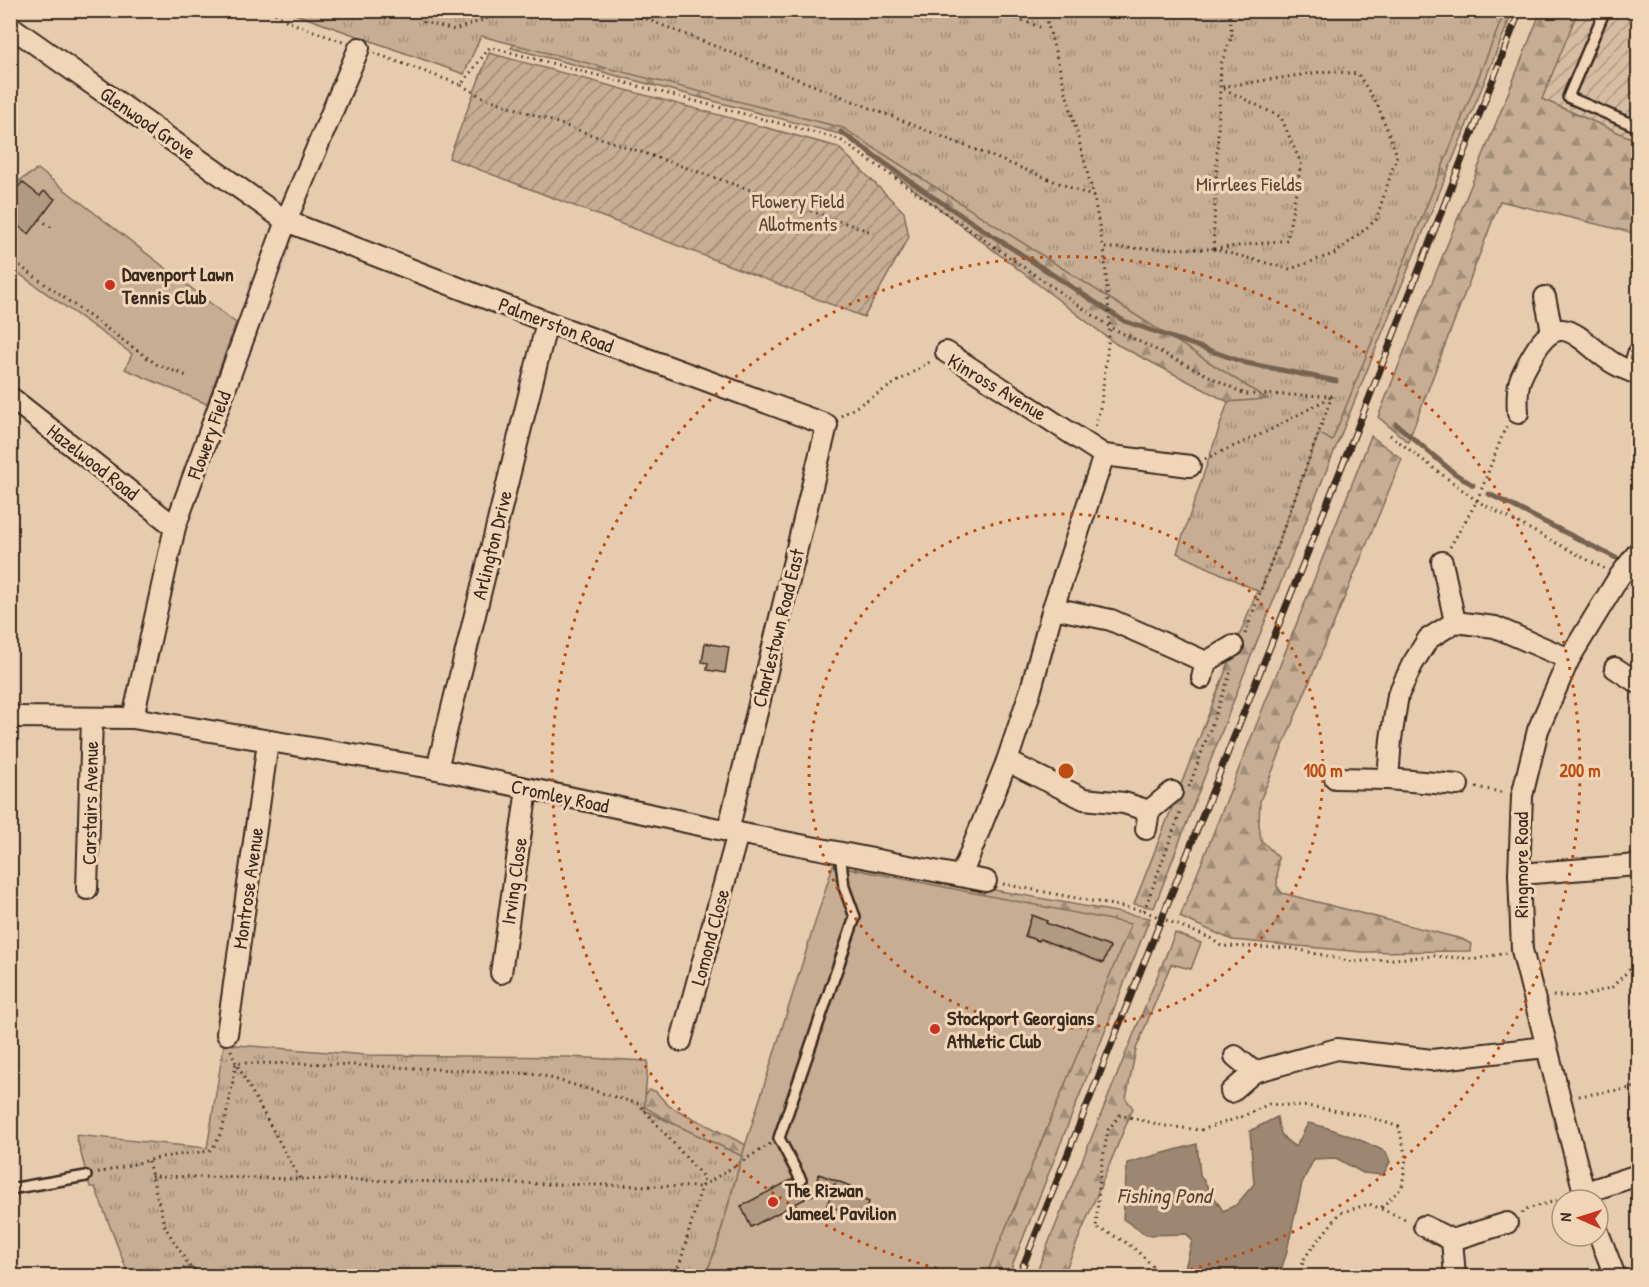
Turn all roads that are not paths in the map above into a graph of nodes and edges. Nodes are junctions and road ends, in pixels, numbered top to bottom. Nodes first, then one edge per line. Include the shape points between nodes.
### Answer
1 (1605, 10) edge
2 (10, 26) edge
3 (359, 48) road end
4 (1638, 127) edge
5 (286, 221) junction
6 (1545, 297) dead end
7 (547, 322) junction
8 (1552, 331) junction
9 (946, 352) road end
10 (1636, 367) edge
11 (10, 396) edge
12 (1518, 413) road end
13 (827, 425) joint
14 (1098, 451) junction
15 (1190, 466) road end
16 (176, 527) junction
17 (1638, 552) edge
18 (1442, 562) road end
19 (1053, 608) junction
20 (1455, 622) junction
21 (1233, 646) dead end
22 (1569, 659) junction
23 (1615, 668) dead end
24 (1638, 683) edge
25 (10, 717) edge
26 (92, 718) junction
27 (133, 718) junction
28 (268, 742) junction
29 (1006, 761) junction
30 (437, 769) junction
31 (1335, 778) dead end
32 (1388, 779) junction
33 (1458, 785) road end
34 (527, 789) junction
35 (1172, 792) dead end
36 (733, 832) junction
37 (840, 852) junction
38 (1638, 865) edge
39 (1519, 874) junction
40 (961, 876) junction
41 (986, 881) road end
42 (87, 889) dead end
43 (501, 973) dead end
44 (227, 1034) dead end
45 (681, 1041) dead end
46 (1546, 1047) junction
47 (1235, 1056) dead end
48 (1254, 1072) junction
49 (1231, 1092) dead end
50 (1638, 1175) edge
51 (86, 1176) road end
52 (801, 1180) dead end
53 (1582, 1188) edge
54 (1606, 1188) edge
55 (10, 1189) edge
56 (1508, 1223) road end
57 (1424, 1226) road end
58 (1452, 1240) junction
59 (1604, 1248) edge
60 (1455, 1276) edge
61 (1615, 1276) edge

1 - 4 lane via 1568,98
2 - 5 street, Glenwood Grove
3 - 5 street, Flowery Field
5 - 7 street, Palmerston Road
5 - 16 street, Flowery Field
6 - 8 street
7 - 13 street, Palmerston Road
7 - 30 street, Arlington Drive
8 - 10 street via 1570,330 1614,364
8 - 12 street via 1542,339 1520,376
9 - 14 street, Kinross Avenue
11 - 16 street, Hazelwood Road
13 - 36 street, Charlestown Road East
14 - 15 street, Kinross Avenue
14 - 19 street
16 - 27 street, Flowery Field
17 - 22 street, Ringmore Road
18 - 20 street
19 - 21 street via 1111,620 1204,670
19 - 29 street
20 - 22 street via 1495,627
20 - 32 street via 1428,639 1398,695
22 - 39 street, Ringmore Road via 1538,730 1522,796
23 - 24 street
25 - 26 street
26 - 27 street
26 - 42 street, Carstairs Avenue
27 - 28 street, Cromley Road
28 - 30 street, Cromley Road
28 - 44 street, Montrose Avenue
29 - 35 street via 1084,799 1124,803 1148,820
29 - 40 street
30 - 34 street, Cromley Road
31 - 32 street
32 - 33 street
34 - 36 street, Cromley Road
34 - 43 street, Irving Close
36 - 37 street, Cromley Road
36 - 45 street, Lomond Close
37 - 40 street, Cromley Road
37 - 52 lane via 844,887 855,917 779,1138
38 - 39 street
39 - 46 street, Ringmore Road via 1522,950
40 - 41 street, Cromley Road
46 - 48 street via 1432,1060 1337,1049
46 - 53 street, Ringmore Road
47 - 48 street
48 - 49 street
50 - 54 street
51 - 55 lane
56 - 58 street
57 - 58 street
58 - 60 street
59 - 61 street

